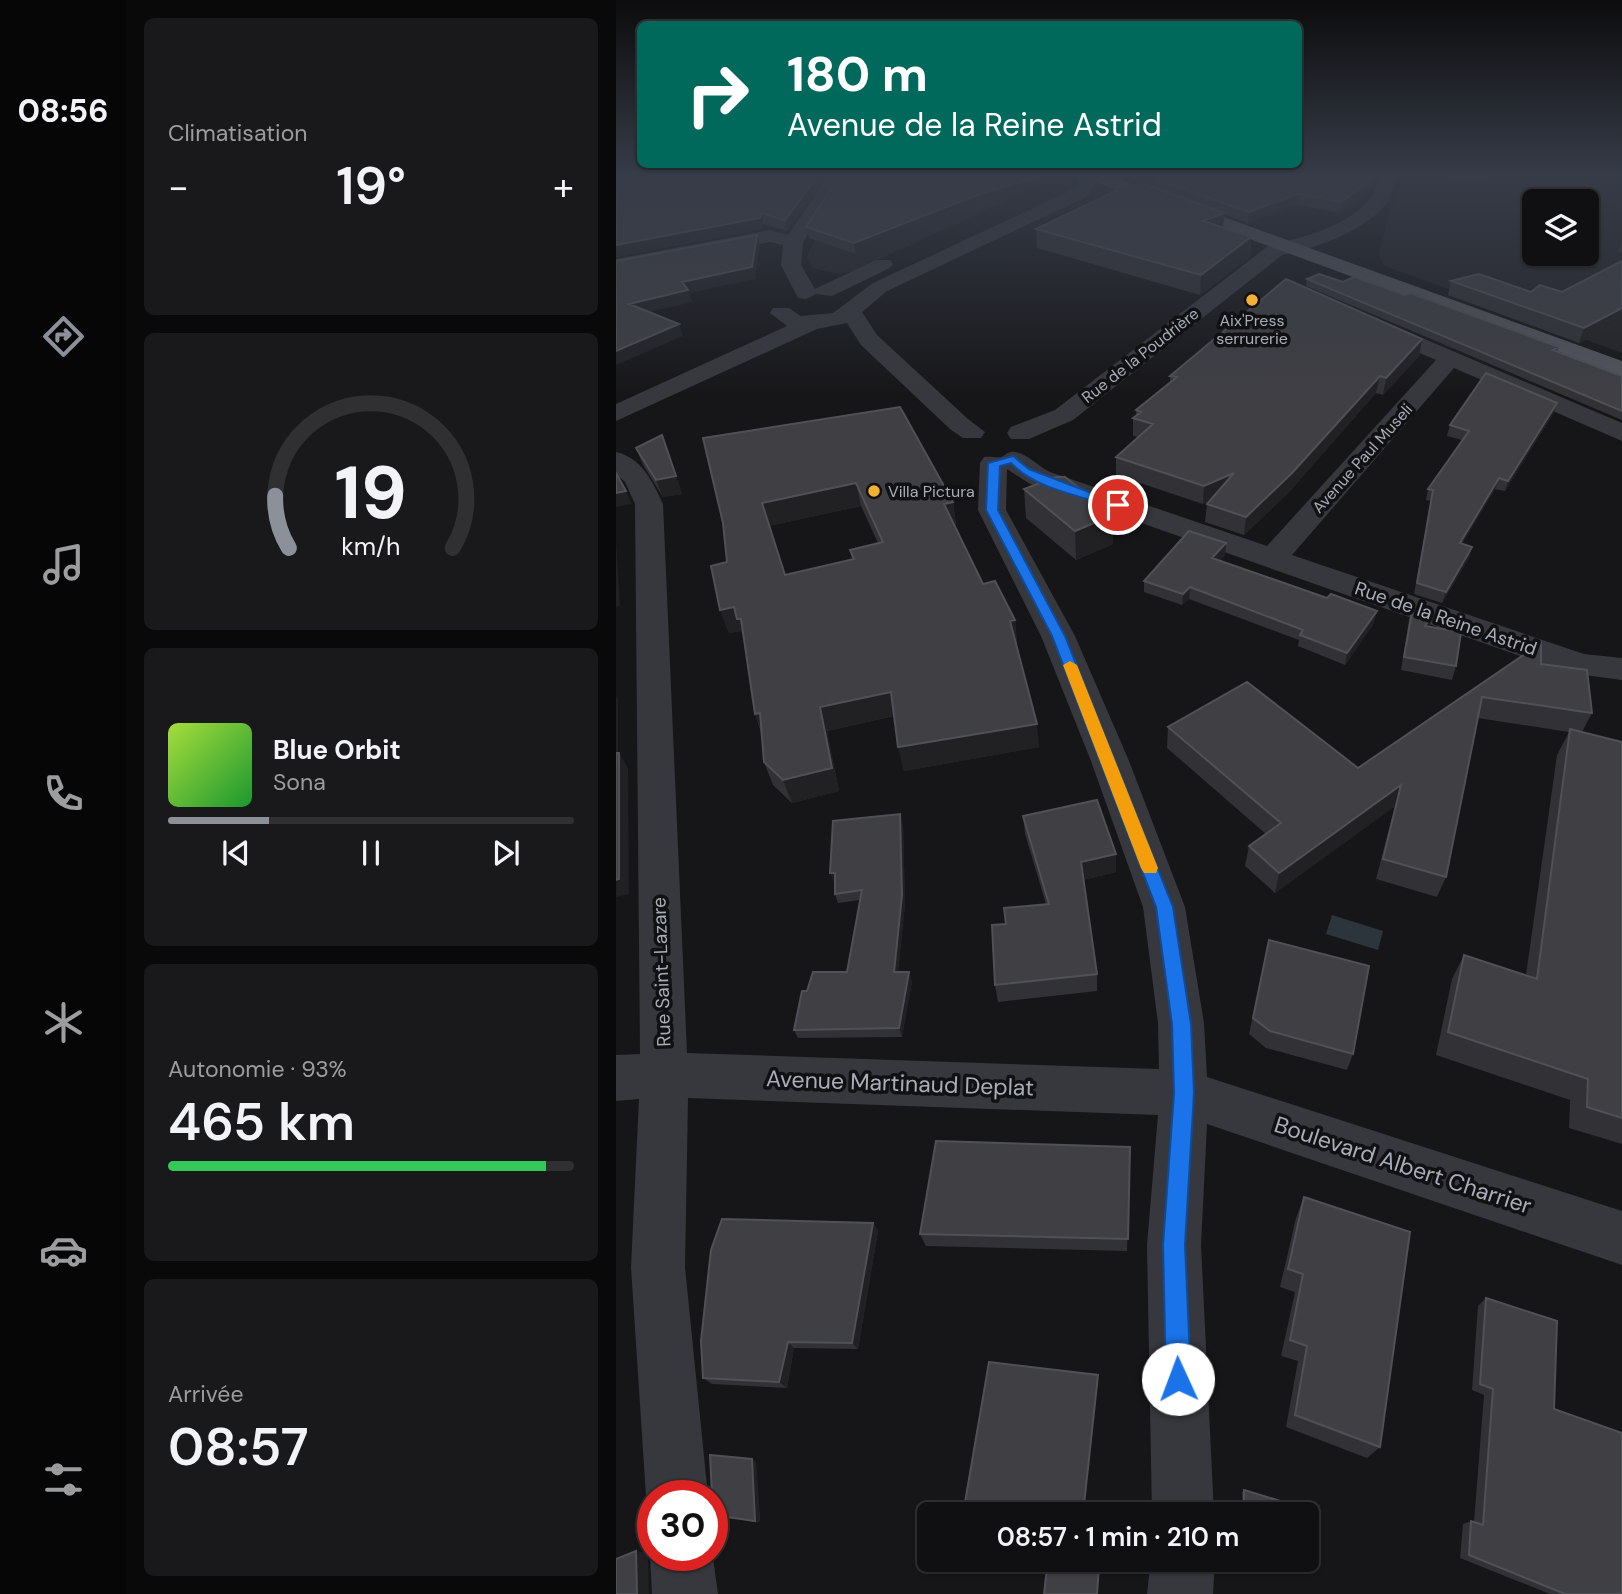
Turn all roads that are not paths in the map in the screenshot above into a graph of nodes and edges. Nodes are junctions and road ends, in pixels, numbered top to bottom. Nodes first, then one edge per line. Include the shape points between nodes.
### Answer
1 (704, 248) edge
2 (792, 248) edge
3 (913, 248) edge
4 (960, 248) edge
5 (1281, 248) edge
6 (1296, 248) edge
7 (616, 265) edge
8 (815, 292) junction
9 (853, 308) junction
10 (781, 313) junction
11 (1354, 315) edge
12 (818, 323) junction
13 (869, 340) junction
14 (692, 353) dead end
15 (1451, 357) junction
16 (1622, 369) edge
17 (616, 414) edge
18 (1622, 433) edge
19 (987, 450) junction
20 (616, 460) edge
21 (1273, 558) junction
22 (1622, 669) edge
23 (640, 1077) edge
24 (1184, 1093) junction
25 (1622, 1238) edge
26 (676, 1480) edge
27 (1183, 1502) edge
28 (683, 1571) edge
29 (1182, 1572) edge
30 (685, 1594) edge
31 (1180, 1594) edge

1 - 7 street
2 - 8 street via 790,265
3 - 8 street
4 - 9 street via 880,286
5 - 19 street, Rue de la Poudrière via 1064,415
6 - 16 main road
8 - 9 street via 847,295
8 - 10 street via 784,303
9 - 12 street
9 - 13 street
10 - 12 street via 796,322
10 - 14 street
11 - 15 street
12 - 13 street
12 - 17 street
13 - 19 street, Rue de la Reine Astrid
15 - 18 street
15 - 21 street, Avenue Paul Museli
19 - 21 street, Rue de la Reine Astrid via 1040,478
19 - 24 street via 992,510 1058,636 1164,907 1181,1024
20 - 23 street, Rue Saint-Lazare via 637,478 649,504
21 - 22 street, Rue de la Reine Astrid via 1581,665
23 - 24 street, Avenue Martinaud Deplat
23 - 26 street, Rue Saint-Lazare
24 - 25 street, Boulevard Albert Charrier
24 - 27 street via 1174,1245
28 - 30 street
29 - 31 street

